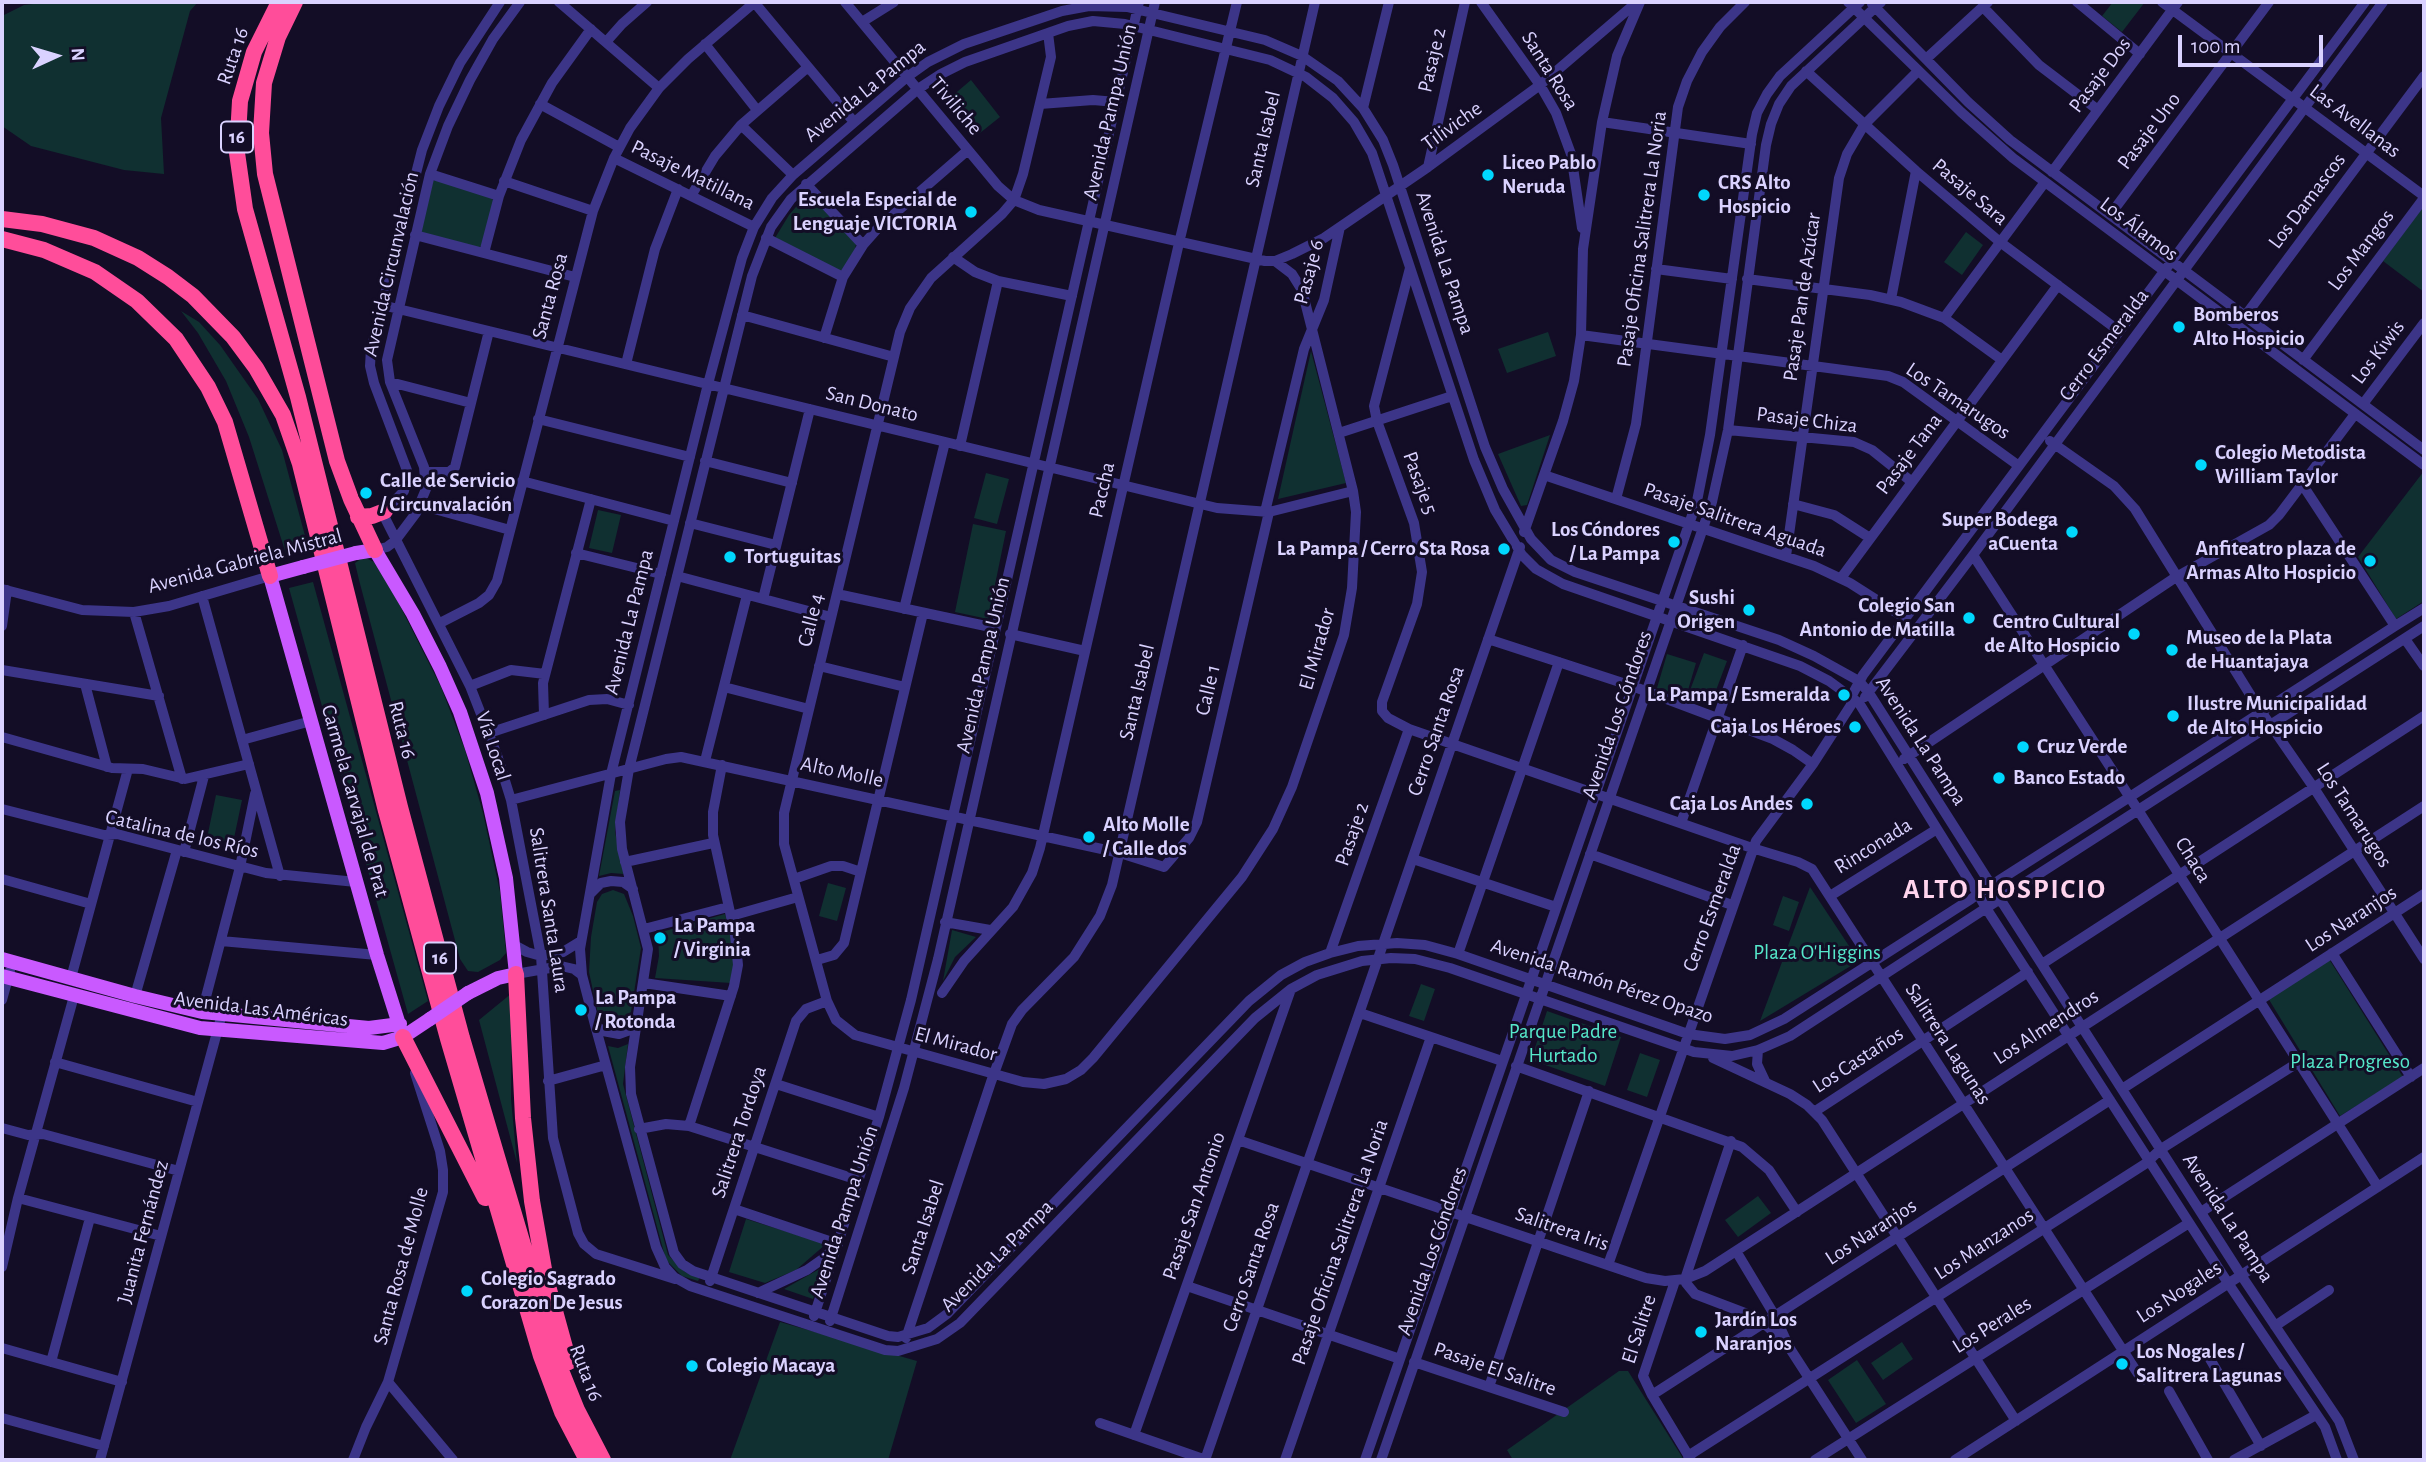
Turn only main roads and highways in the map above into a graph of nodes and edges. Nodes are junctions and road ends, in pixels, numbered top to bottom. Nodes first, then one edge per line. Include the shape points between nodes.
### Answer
1 (279, 2) edge
2 (295, 2) edge
3 (2, 219) edge
4 (2, 239) edge
5 (385, 511) road end
6 (359, 517) junction
7 (375, 550) junction
8 (270, 576) junction
9 (7, 960) edge
10 (516, 974) junction
11 (5, 977) edge
12 (401, 1031) junction
13 (517, 1278) junction
14 (596, 1458) edge

1 - 14 highway, Ruta 16 / 16 via 254,52 240,101 237,153 245,209 298,397 458,1026 554,1350
2 - 6 highway via 268,67 261,116 262,153 331,440
3 - 13 highway, Ruta 16 / 16 via 93,238 168,277 233,337 275,399 300,464 413,912
4 - 8 highway via 44,250 95,272 137,301 176,339 225,422
5 - 6 highway
6 - 7 highway
7 - 8 main road, Avenida Gabriela Mistral, bridge
7 - 10 main road, Vía Local via 432,649 469,736 501,850
8 - 12 main road, Carmela Carvajal de Prat
9 - 12 main road, Avenida Las Américas via 202,1012
10 - 12 main road, Avenida Las Américas, bridge via 498,978
10 - 14 highway via 525,1136 538,1238
11 - 12 main road, Avenida Las Américas via 188,1025 373,1043 392,1041
12 - 13 highway via 472,1168
13 - 14 highway, Ruta 16 / 16 via 571,1431

